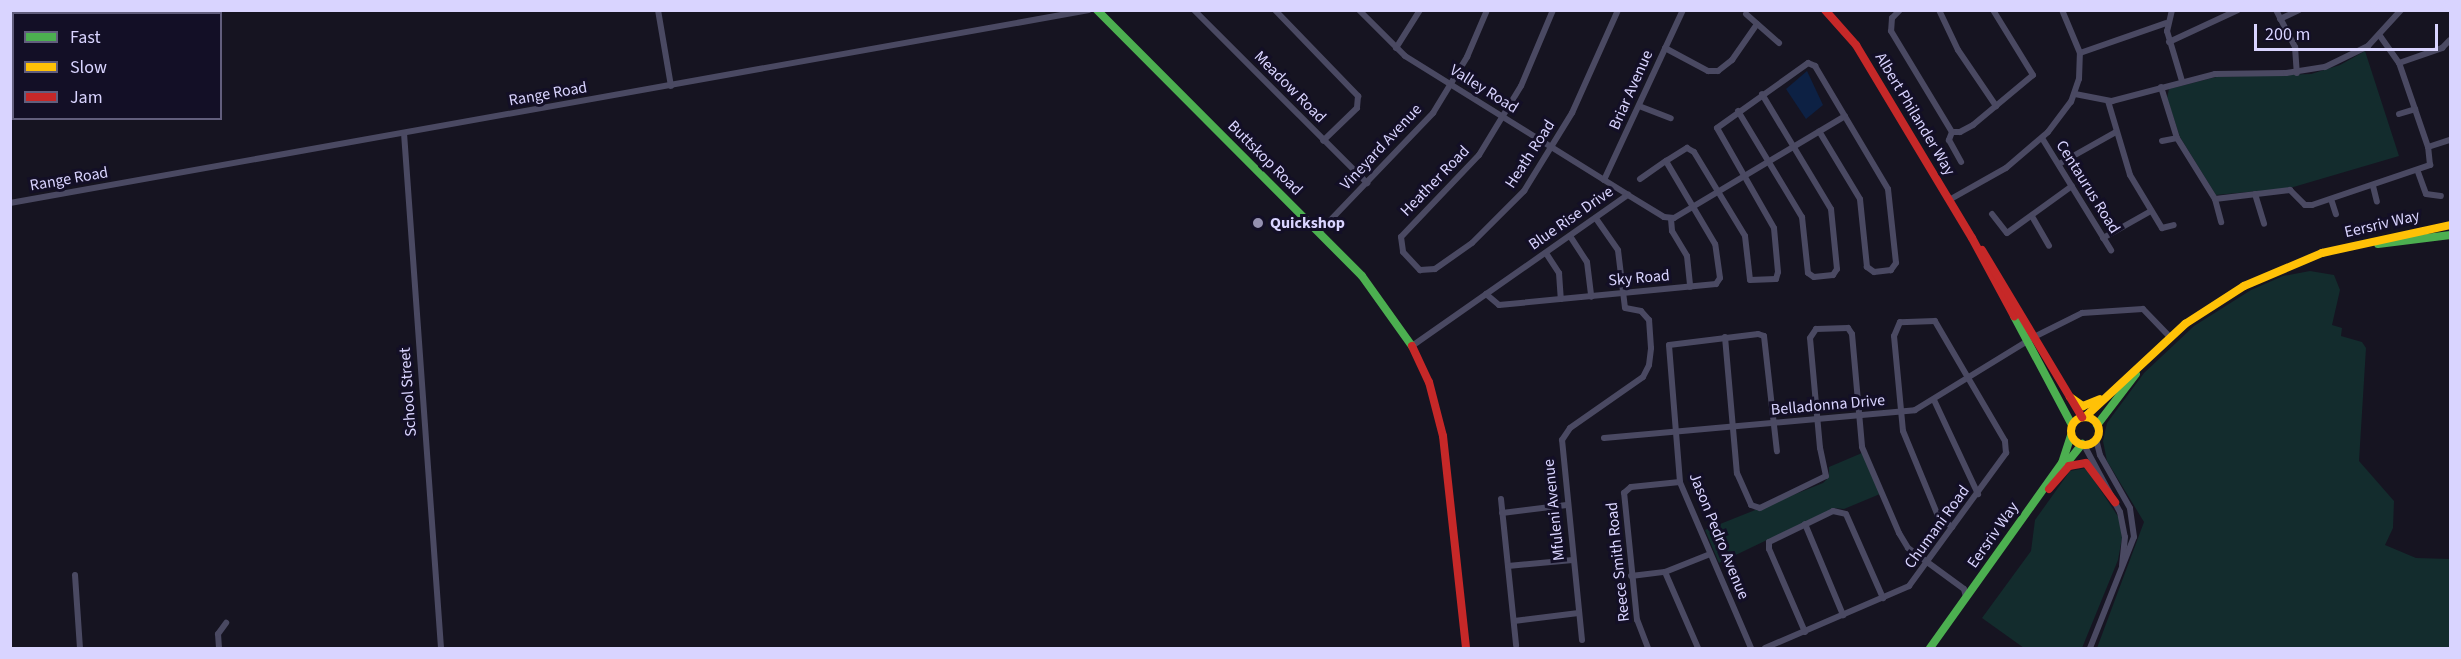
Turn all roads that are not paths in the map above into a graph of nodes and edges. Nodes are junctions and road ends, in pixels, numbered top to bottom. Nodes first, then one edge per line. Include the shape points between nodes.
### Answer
1 (658, 10) edge
2 (1089, 10) edge
3 (1097, 10) edge
4 (1194, 10) edge
5 (1275, 10) edge
6 (1359, 10) edge
7 (1420, 10) edge
8 (1487, 10) edge
9 (1552, 10) edge
10 (1618, 10) edge
11 (1683, 10) edge
12 (1825, 10) edge
13 (1900, 10) edge
14 (1939, 10) edge
15 (1993, 10) edge
16 (2062, 10) edge
17 (2172, 10) edge
18 (2238, 10) edge
19 (2276, 10) edge
20 (2299, 10) edge
21 (2401, 10) edge
22 (2224, 13) edge
23 (1746, 14) dead end
24 (2280, 19) junction
25 (2166, 23) junction
26 (1757, 24) junction
27 (2380, 36) junction
28 (2169, 42) junction
29 (1779, 43) dead end
30 (2449, 44) edge
31 (1396, 48) junction
32 (1665, 48) junction
33 (2080, 53) junction
34 (2399, 63) junction
35 (2297, 72) junction
36 (2182, 81) junction
37 (1451, 85) junction
38 (671, 86) junction
39 (2161, 87) junction
40 (1762, 94) junction
41 (2075, 94) junction
42 (2108, 101) junction
43 (1639, 106) junction
44 (1996, 106) junction
45 (2415, 109) junction
46 (1738, 111) junction
47 (2399, 114) dead end
48 (1845, 116) junction
49 (1502, 117) junction
50 (1671, 118) dead end
51 (1819, 131) junction
52 (1952, 132) junction
53 (2116, 132) junction
54 (404, 133) junction
55 (2042, 138) junction
56 (2177, 138) junction
57 (2451, 140) edge
58 (1323, 141) junction
59 (2162, 141) dead end
60 (1794, 146) junction
61 (1552, 147) junction
62 (2427, 147) junction
63 (1666, 161) junction
64 (1769, 162) junction
65 (1960, 162) dead end
66 (2059, 164) junction
67 (2418, 172) junction
68 (1743, 177) junction
69 (1640, 179) dead end
70 (1604, 180) junction
71 (1367, 183) junction
72 (2072, 186) junction
73 (2373, 186) junction
74 (1718, 192) junction
75 (2255, 194) junction
76 (1628, 195) junction
77 (2440, 196) dead end
78 (1949, 200) junction
79 (2215, 200) junction
80 (2331, 200) junction
81 (2378, 202) dead end
82 (10, 203) edge
83 (1693, 207) junction
84 (2151, 211) junction
85 (1992, 214) dead end
86 (2336, 214) dead end
87 (1596, 218) junction
88 (2033, 218) junction
89 (1671, 219) junction
90 (2221, 222) dead end
91 (2264, 224) dead end
92 (2174, 225) dead end
93 (2451, 225) edge
94 (1319, 232) junction
95 (2451, 235) edge
96 (1570, 236) junction
97 (2103, 238) junction
98 (1399, 241) joint
99 (2049, 246) dead end
100 (2111, 250) dead end
101 (1546, 253) junction
102 (2288, 267) junction
103 (1690, 287) junction
104 (1486, 294) junction
105 (1623, 294) junction
106 (1591, 297) junction
107 (1561, 299) junction
108 (1725, 337) junction
109 (2170, 337) junction
110 (2030, 339) junction
111 (1412, 346) junction
112 (2142, 363) junction
113 (2133, 370) junction
114 (1970, 378) junction
115 (2058, 379) junction
116 (1934, 400) junction
117 (1901, 412) junction
118 (1859, 416) junction
119 (2084, 417) junction
120 (1817, 419) junction
121 (1775, 423) junction
122 (2072, 425) junction
123 (2097, 425) junction
124 (1732, 426) junction
125 (1676, 431) junction
126 (2071, 435) junction
127 (1604, 438) dead end
128 (2096, 439) junction
129 (2083, 445) junction
130 (1777, 451) dead end
131 (1680, 482) junction
132 (2049, 489) junction
133 (1978, 494) junction
134 (1501, 500) dead end
135 (2115, 502) junction
136 (1567, 506) junction
137 (1502, 513) junction
138 (1805, 524) junction
139 (1952, 527) junction
140 (1710, 554) junction
141 (1573, 560) junction
142 (1928, 562) junction
143 (1508, 567) junction
144 (2121, 569) junction
145 (1665, 572) junction
146 (75, 575) dead end
147 (1631, 576) junction
148 (1965, 593) junction
149 (1883, 598) junction
150 (1579, 613) junction
151 (1843, 615) junction
152 (1514, 621) junction
153 (226, 623) dead end
154 (1805, 632) junction
155 (1582, 640) dead end
156 (1516, 645) dead end
157 (80, 648) edge
158 (219, 648) edge
159 (441, 648) edge
160 (1466, 648) edge
161 (1648, 648) edge
162 (1698, 648) edge
163 (1751, 648) edge
164 (1766, 648) edge
165 (1930, 648) edge
166 (1936, 648) edge
167 (2090, 648) edge

1 - 38 street
2 - 38 street, Range Road
3 - 94 main road, Buttskop Road
4 - 58 street, Meadow Road
5 - 58 street via 1358,96 1357,108
6 - 31 street, Valley Road
7 - 31 street
8 - 37 street, Vineyard Avenue
9 - 49 street, Heather Road via 1521,86
10 - 61 street, Heath Road
11 - 32 street, Briar Avenue
12 - 78 main road, Albert Philander Way via 1856,45
13 - 52 street via 1892,18 1891,31
14 - 44 street via 1958,50
15 - 44 street via 2033,75
16 - 33 street
17 - 25 street
18 - 22 street
19 - 24 street
20 - 24 street
21 - 27 street
22 - 28 street
23 - 26 street
24 - 35 street via 2295,47
25 - 28 street
25 - 33 street
26 - 29 street
26 - 32 street via 1732,60 1718,71 1708,71
27 - 34 street
27 - 35 street via 2337,63
28 - 36 street
30 - 34 street
31 - 37 street, Valley Road
32 - 43 street, Briar Avenue
33 - 41 street
34 - 45 street
35 - 36 street via 2219,73
36 - 39 street
37 - 49 street, Valley Road
37 - 71 street, Vineyard Avenue via 1424,124
38 - 54 street, Range Road
39 - 42 street
39 - 56 street
40 - 46 street
40 - 48 street via 1810,63
40 - 60 street
41 - 42 street
41 - 55 street
42 - 53 street
43 - 50 street
43 - 70 street, Briar Avenue
44 - 52 street via 1960,132
45 - 47 street
45 - 62 street
46 - 64 street
46 - 68 street via 1716,130
48 - 51 street
48 - 51 street via 1889,192 1896,263 1891,270 1874,272 1867,267 1860,199
49 - 61 street, Valley Road
49 - 98 street, Heather Road via 1479,155
51 - 60 street
52 - 65 street via 1949,140
53 - 66 street
53 - 84 street via 2126,167
54 - 82 street, Range Road
54 - 159 street, School Street
55 - 66 street, Centaurus Road
55 - 78 street via 2006,168
56 - 59 street
56 - 79 street
57 - 62 street
58 - 71 street, Meadow Road
60 - 64 street
60 - 64 street via 1832,212 1837,269 1833,275 1814,277 1808,273 1802,217
61 - 70 street, Valley Road
61 - 98 street, Heath Road via 1524,191 1497,221 1435,269 1420,270 1402,252
62 - 67 street via 2430,165
63 - 69 street
63 - 74 street via 1684,148 1691,148
63 - 83 street, Sky Road
64 - 68 street
66 - 72 street, Centaurus Road
67 - 73 street
67 - 77 street via 2426,194
68 - 74 street
68 - 74 street via 1774,228 1778,274 1774,280 1754,282 1749,278 1745,237
70 - 76 street, Valley Road
71 - 94 street, Vineyard Avenue
72 - 88 street
72 - 97 street, Centaurus Road
73 - 80 street
73 - 81 street
74 - 83 street
75 - 79 street
75 - 80 street via 2292,190 2309,206
75 - 91 street
76 - 87 street, Blue Rise Drive
76 - 89 street, Blue Rise Drive
78 - 110 main road, Albert Philander Way
79 - 90 street
80 - 86 street
83 - 89 street
83 - 103 street, Sky Road via 1715,244 1719,278 1714,285
84 - 92 street via 2163,229
84 - 97 street
85 - 88 street via 2005,233
87 - 96 street, Blue Rise Drive
87 - 105 street via 1618,250
88 - 99 street
89 - 103 street via 1672,231 1687,256
93 - 102 main road, Eersriv Way via 2378,239
94 - 111 main road, Buttskop Road via 1377,292
95 - 102 main road, Eersriv Way via 2392,241
96 - 101 street, Blue Rise Drive
96 - 106 street via 1587,262
97 - 100 street, Centaurus Road
101 - 104 street, Blue Rise Drive
101 - 107 street via 1559,273
102 - 109 main road, Eersriv Way via 2236,290
103 - 105 street, Sky Road
104 - 107 street, Sky Road via 1496,305
104 - 111 street, Blue Rise Drive
105 - 106 street, Sky Road
105 - 136 street, Mfuleni Avenue via 1625,308 1641,311 1649,320 1649,365 1643,377 1564,434 1560,449
106 - 107 street, Sky Road
108 - 121 street via 1758,334 1767,340
108 - 124 street
108 - 125 street, Jason Pedro Avenue via 1669,345
109 - 110 street, Belladonna Drive via 2147,311 2138,308 2075,315
109 - 112 main road, Eersriv Way
110 - 114 street, Belladonna Drive
110 - 115 main road, Albert Philander Way
110 - 122 main road, Albert Philander Way
111 - 160 main road, Buttskop Road via 1429,382 1443,436
112 - 113 main road, Eersriv Way
112 - 123 main road, Eersriv Way
113 - 115 main road via 2087,405 2077,404
113 - 119 main road, Eersriv Way
114 - 116 street, Belladonna Drive
114 - 117 street via 1935,321 1900,322 1894,336
114 - 133 street, Chumani Road via 2007,448
115 - 119 main road, Albert Philander Way
116 - 117 street, Belladonna Drive
116 - 133 street
117 - 118 street, Belladonna Drive
117 - 139 street via 1906,442 1930,499 1938,516
118 - 120 street, Belladonna Drive
118 - 120 street via 1852,334 1840,326 1816,329 1810,338
118 - 142 street via 1862,447 1899,533 1908,548
119 - 122 main road
119 - 123 main road
120 - 121 street, Belladonna Drive
120 - 124 street via 1826,476 1760,508 1751,505 1737,473
121 - 124 street, Belladonna Drive
121 - 130 street
122 - 126 main road
123 - 128 main road
124 - 125 street, Belladonna Drive
125 - 127 street, Belladonna Drive
125 - 131 street, Jason Pedro Avenue
126 - 129 main road
126 - 148 main road, Eersriv Way via 2062,463 1976,586
128 - 129 main road
128 - 144 street via 2133,522 2134,537
129 - 132 main road, Eersriv Way
129 - 135 street
131 - 140 street, Jason Pedro Avenue
131 - 147 street, Reece Smith Road via 1631,486 1624,493
132 - 135 main road via 2069,466 2086,463
132 - 166 main road, Eersriv Way
133 - 139 street, Chumani Road
134 - 137 street
135 - 144 street via 2125,537
136 - 137 street
136 - 141 street, Mfuleni Avenue
137 - 143 street
138 - 149 street via 1833,511 1844,512
138 - 151 street
138 - 154 street via 1775,536 1768,546
139 - 142 street, Chumani Road
140 - 145 street
140 - 163 street, Jason Pedro Avenue
141 - 143 street
141 - 150 street, Mfuleni Avenue
142 - 148 street
142 - 149 street, Chumani Road via 1909,586
143 - 152 street
144 - 167 street
145 - 147 street
145 - 162 street
146 - 157 street
147 - 161 street, Reece Smith Road via 1637,620
148 - 165 main road, Eersriv Way
149 - 151 street, Chumani Road
150 - 152 street
150 - 155 street, Mfuleni Avenue
151 - 154 street, Chumani Road
152 - 156 street
153 - 158 street via 218,634
154 - 164 street, Chumani Road

